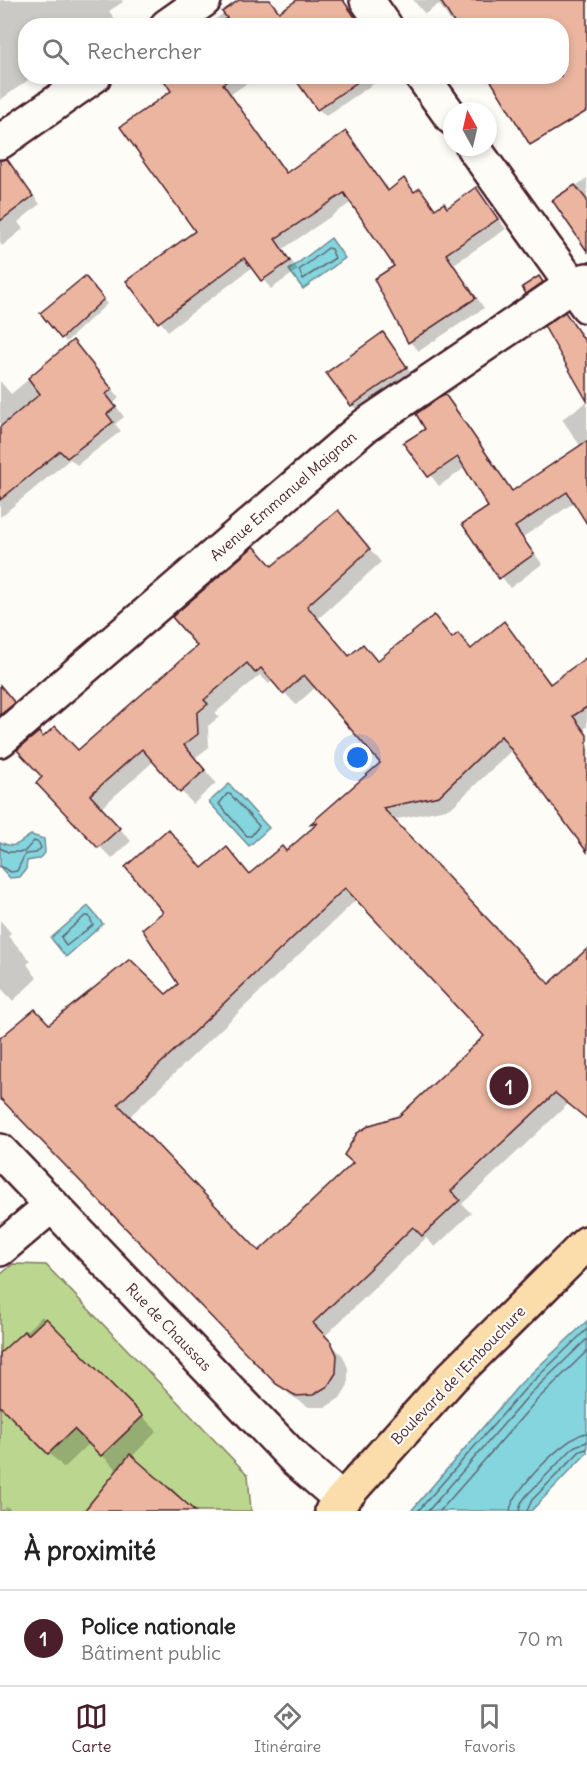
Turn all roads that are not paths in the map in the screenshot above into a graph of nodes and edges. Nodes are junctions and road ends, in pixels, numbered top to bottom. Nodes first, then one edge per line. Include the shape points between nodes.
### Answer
1 (367, 0) edge
2 (379, 18) edge
3 (83, 84) edge
4 (428, 84) edge
5 (443, 105) edge
6 (0, 142) edge
7 (480, 156) edge
8 (582, 290) edge
9 (0, 740) edge
10 (0, 1151) edge
11 (52, 1204) junction
12 (587, 1243) edge
13 (0, 1249) edge
14 (337, 1505) edge

1 - 2 street
3 - 6 street
4 - 5 street
7 - 8 street
8 - 9 street, Avenue Emmanuel Maignan via 366,425
10 - 11 street, Rue de Chaussas
11 - 13 street
11 - 14 street, Rue de Chaussas
12 - 14 main road, Boulevard de l'Embouchure via 451,1378

